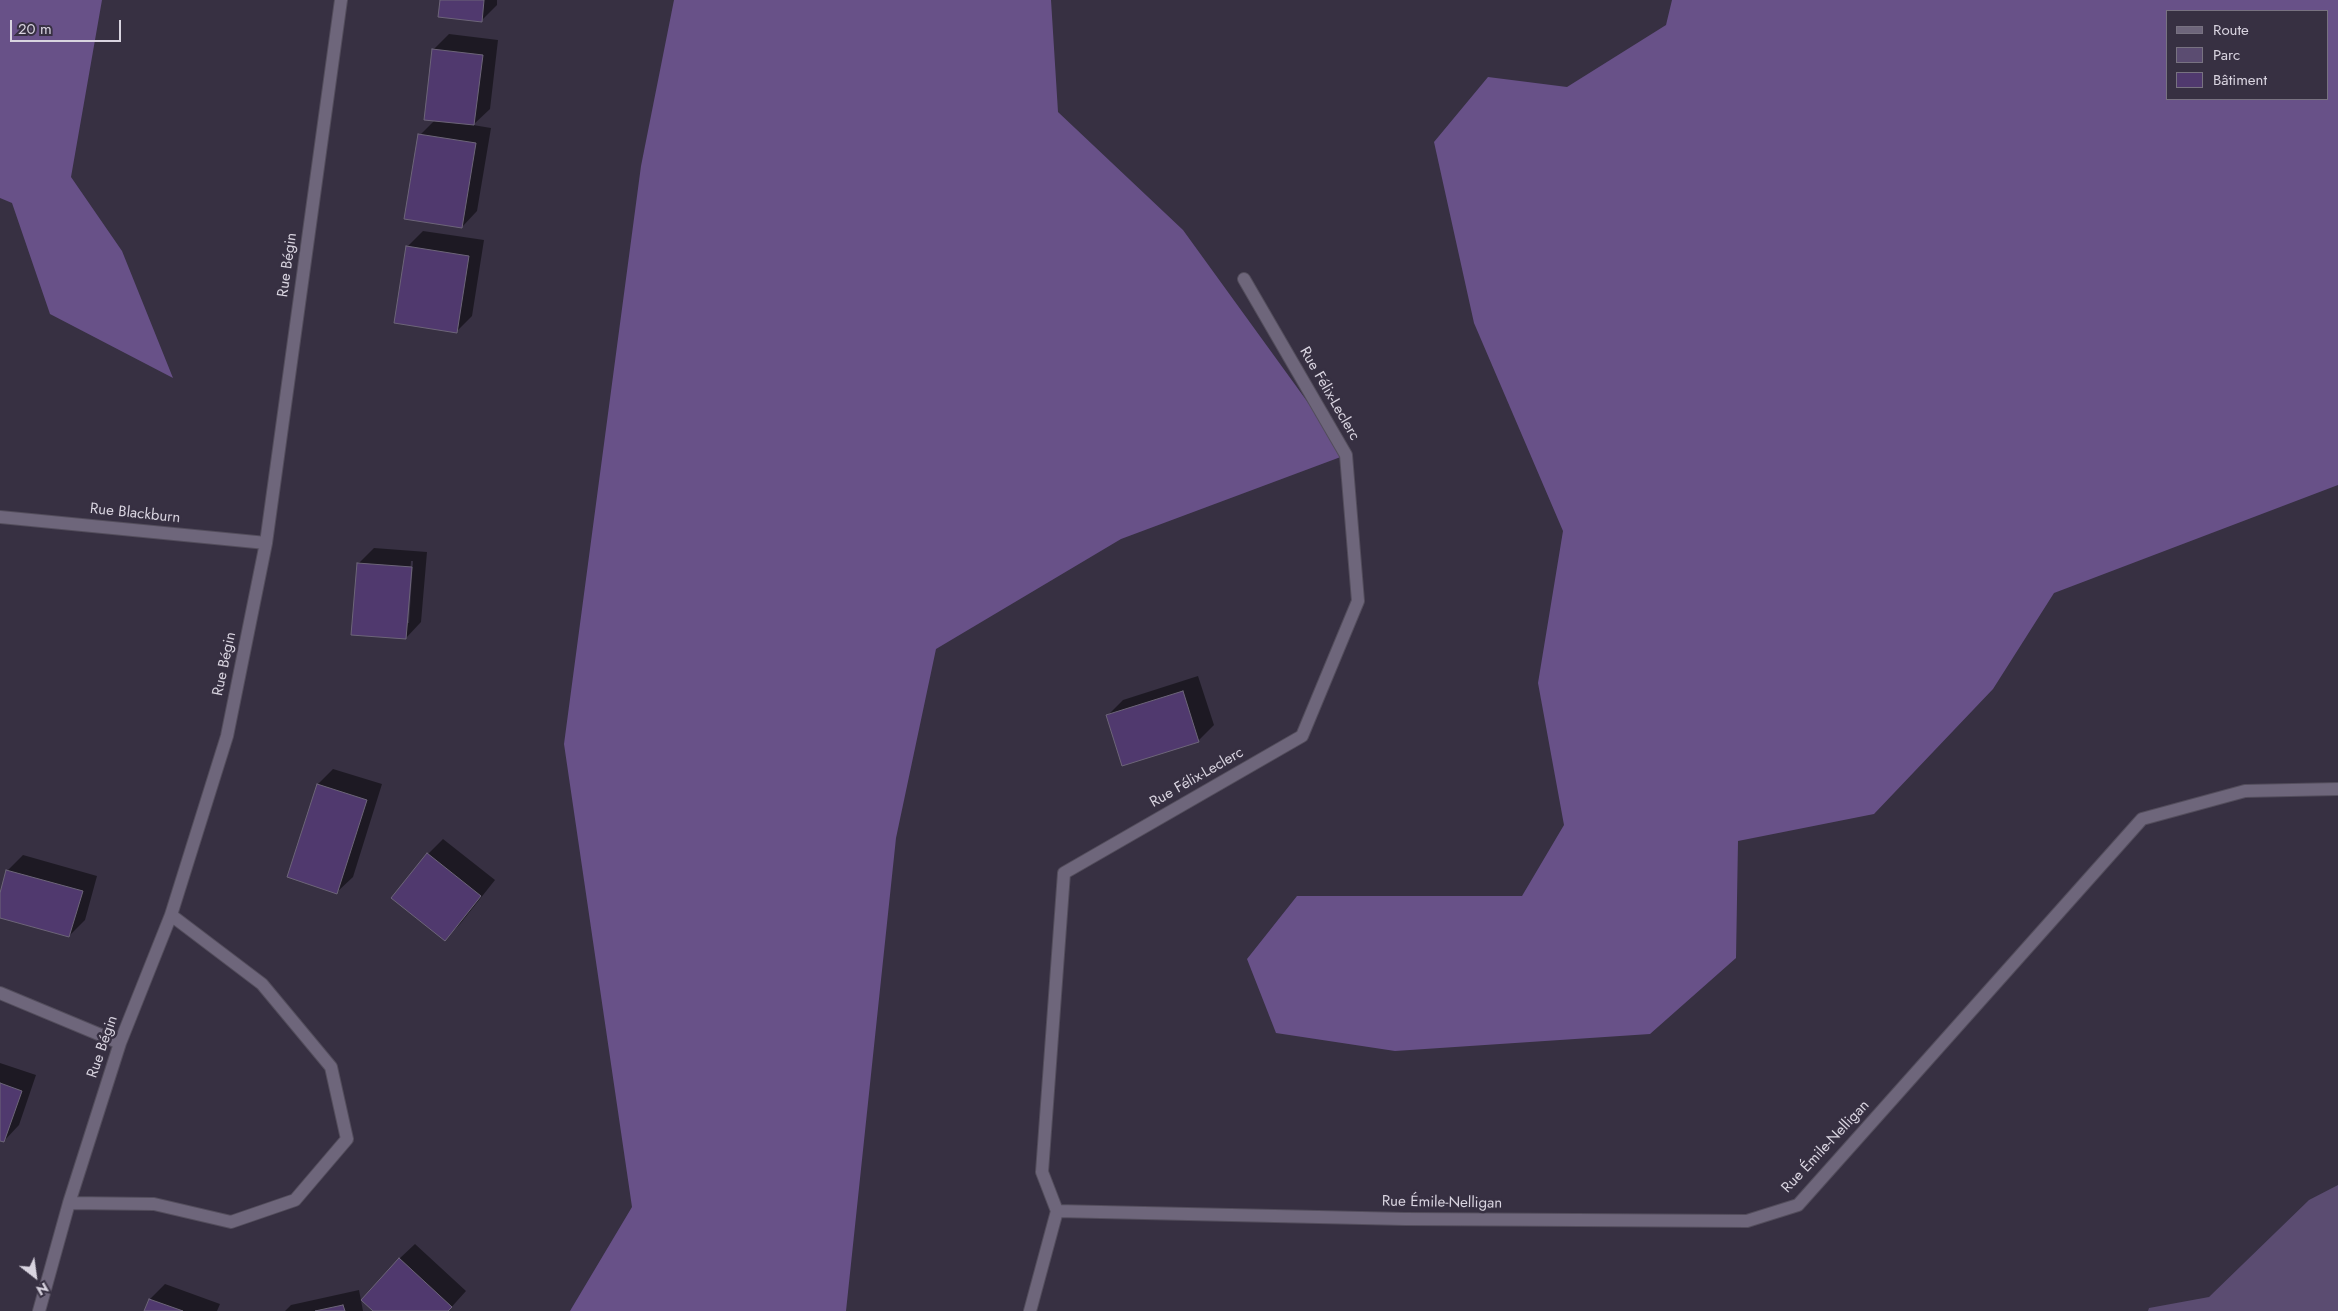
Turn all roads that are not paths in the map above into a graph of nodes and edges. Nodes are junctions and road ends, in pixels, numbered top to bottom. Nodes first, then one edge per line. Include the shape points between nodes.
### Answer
1 (341, 0) edge
2 (1244, 279) dead end
3 (0, 517) edge
4 (266, 543) junction
5 (2338, 789) edge
6 (171, 915) junction
7 (0, 993) edge
8 (120, 1043) junction
9 (69, 1203) junction
10 (1057, 1211) junction
11 (39, 1311) edge
12 (1030, 1311) edge

1 - 4 street, Rue Bégin
2 - 10 street, Rue Félix-Leclerc via 1346,456 1358,601 1302,736 1064,873 1042,1172
3 - 4 street, Rue Blackburn
4 - 6 street, Rue Bégin via 227,736
5 - 10 street, Rue Émile-Nelligan via 2246,791 2142,820 1798,1204 1747,1221 1405,1219
6 - 8 street, Rue Bégin
6 - 9 street via 262,984 331,1067 347,1139 295,1200 231,1222 154,1204
7 - 8 street
8 - 9 street, Rue Bégin
9 - 11 street, Rue Bégin
10 - 12 street

